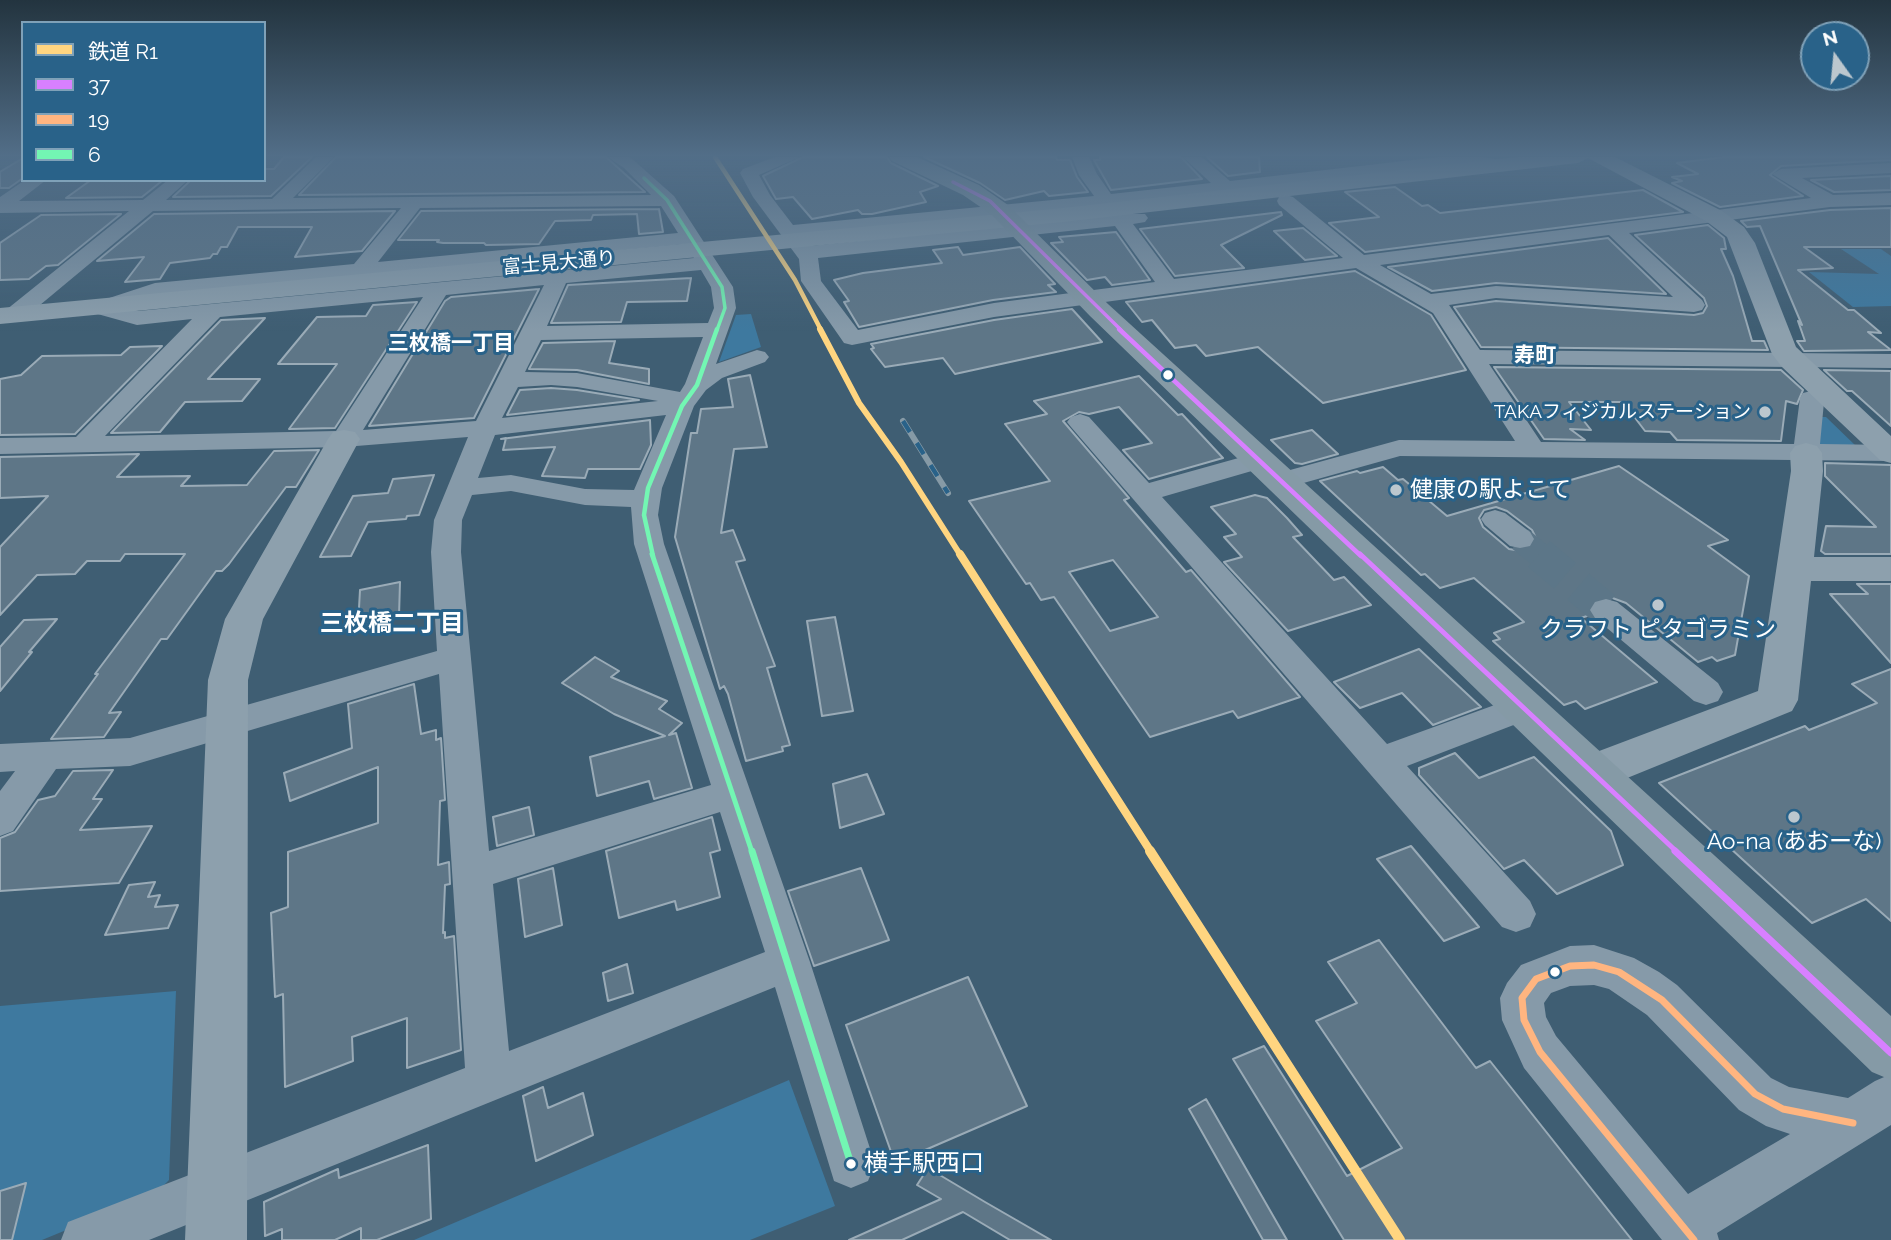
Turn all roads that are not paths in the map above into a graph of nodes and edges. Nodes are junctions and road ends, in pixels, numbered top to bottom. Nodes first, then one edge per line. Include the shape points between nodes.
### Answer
1 (137, 215) edge
2 (405, 215) edge
3 (676, 215) edge
4 (776, 215) edge
5 (951, 215) edge
6 (1005, 215) edge
7 (1069, 215) edge
8 (1117, 215) edge
9 (1166, 215) edge
10 (1303, 215) edge
11 (1723, 215) edge
12 (1714, 216) junction
13 (1121, 220) junction
14 (1614, 229) junction
15 (788, 231) junction
16 (1023, 231) junction
17 (691, 238) junction
18 (805, 253) junction
19 (1360, 262) junction
20 (707, 263) junction
21 (361, 269) junction
22 (558, 277) junction
23 (1169, 287) junction
24 (439, 289) junction
25 (1087, 298) junction
26 (1429, 301) junction
27 (102, 308) junction
28 (212, 311) junction
29 (7, 316) edge
30 (717, 330) junction
31 (533, 333) junction
32 (1475, 357) junction
33 (757, 358) dead end
34 (1792, 361) junction
35 (1891, 362) edge
36 (509, 380) junction
37 (1827, 394) junction
38 (689, 397) junction
39 (1080, 422) dead end
40 (485, 428) junction
41 (344, 439) junction
42 (82, 445) junction
43 (0, 446) edge
44 (1533, 449) junction
45 (1806, 453) junction
46 (1891, 453) edge
47 (1271, 470) junction
48 (460, 488) junction
49 (1144, 493) junction
50 (646, 499) junction
51 (1495, 519) dead end
52 (1520, 540) tunnel mouth
53 (1794, 569) junction
54 (1891, 569) edge
55 (1606, 610) tunnel mouth
56 (454, 658) junction
57 (1706, 692) dead end
58 (1525, 707) junction
59 (227, 725) junction
60 (47, 756) junction
61 (0, 758) edge
62 (1381, 761) junction
63 (1594, 772) junction
64 (733, 793) junction
65 (0, 820) edge
66 (472, 873) junction
67 (1516, 914) dead end
68 (789, 962) junction
69 (1891, 1053) edge
70 (489, 1080) junction
71 (1881, 1109) edge
72 (851, 1164) dead end
73 (218, 1186) junction
74 (1688, 1233) edge
75 (86, 1240) edge
76 (216, 1240) edge

1 - 29 street
2 - 21 street
3 - 17 street
4 - 15 street
5 - 15 street
6 - 16 main road
7 - 27 street, 富士見大通り
8 - 13 street
9 - 13 street
10 - 19 street
11 - 12 street
12 - 14 street
12 - 34 street via 1743,243 1779,342
13 - 16 street
13 - 23 street
14 - 19 street
14 - 26 street via 1694,305 1496,292
15 - 18 street
16 - 18 street
16 - 25 main road
17 - 20 street
17 - 21 street
18 - 25 street via 811,281 852,338 995,310
19 - 23 street
19 - 26 street
20 - 22 street
20 - 30 street via 722,287 725,308
21 - 27 street via 155,289
22 - 24 street
22 - 31 street
23 - 25 street
24 - 28 street
24 - 41 street
25 - 47 main road
26 - 32 street via 1441,309
27 - 28 street via 137,318
27 - 29 street, 富士見大通り
28 - 42 street
30 - 31 street
30 - 38 street
31 - 36 street
32 - 34 street
32 - 44 street
33 - 38 street via 714,373
34 - 35 street
34 - 37 street
36 - 38 street via 576,380
36 - 40 street
37 - 45 street via 1812,398
37 - 46 street
38 - 40 street
38 - 50 street
39 - 49 street
40 - 41 street
40 - 48 street
41 - 42 street
41 - 59 street via 244,619 228,680
42 - 43 street
44 - 45 street
44 - 47 street via 1399,448
45 - 46 street
45 - 53 street
47 - 49 street
47 - 58 main road
48 - 50 street via 511,483 585,497
48 - 56 street via 448,520 446,552
49 - 62 street
50 - 64 street via 649,544
51 - 52 street
53 - 54 street
53 - 63 street via 1777,700
55 - 57 street
56 - 59 street
56 - 66 street
58 - 62 street
58 - 63 main road
59 - 60 street via 130,752
59 - 73 street
60 - 61 street
60 - 65 street
62 - 67 street
63 - 69 main road
64 - 66 street
64 - 68 street
66 - 70 street
68 - 70 street
68 - 72 street
70 - 73 street
71 - 74 street
71 - 74 street via 1783,1109 1755,1094 1662,1000 1619,972 1594,965 1570,966 1536,979 1522,998 1524,1020 1540,1052
73 - 75 street
73 - 76 street

